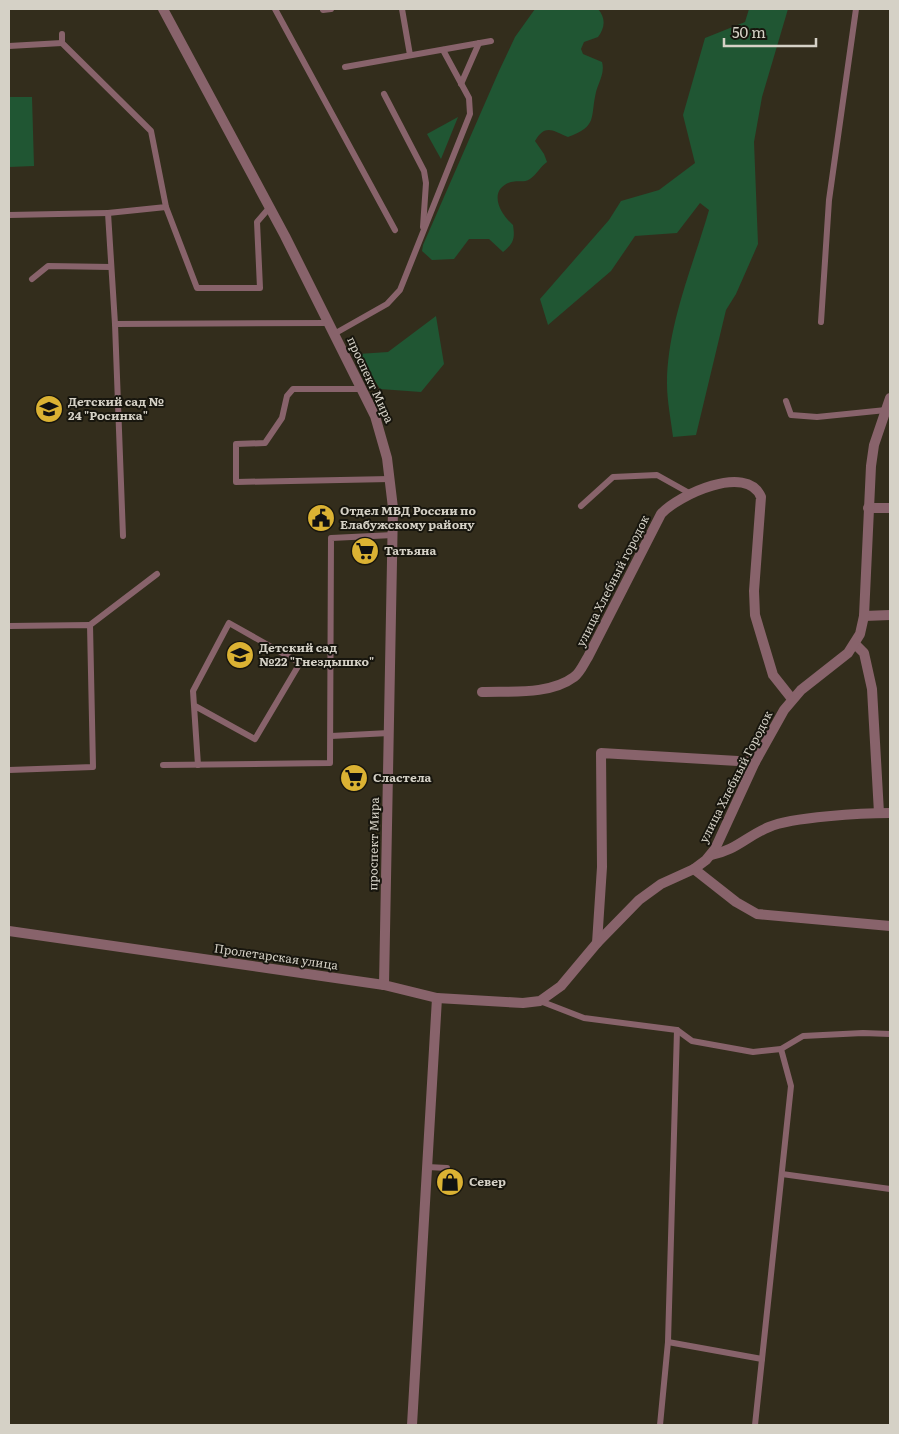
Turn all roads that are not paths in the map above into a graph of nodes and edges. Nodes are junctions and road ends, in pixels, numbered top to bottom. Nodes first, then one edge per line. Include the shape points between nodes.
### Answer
1 (163, 9) edge
2 (276, 9) edge
3 (330, 9) edge
4 (402, 9) edge
5 (856, 9) edge
6 (323, 10) dead end
7 (62, 34) dead end
8 (491, 41) dead end
9 (62, 43) junction
10 (479, 43) junction
11 (9, 46) edge
12 (443, 50) junction
13 (410, 55) junction
14 (345, 67) dead end
15 (461, 84) junction
16 (384, 94) dead end
17 (270, 206) junction
18 (166, 207) junction
19 (108, 213) junction
20 (9, 215) edge
21 (395, 230) dead end
22 (423, 233) junction
23 (112, 267) junction
24 (32, 280) dead end
25 (821, 322) dead end
26 (329, 323) junction
27 (115, 324) junction
28 (334, 334) junction
29 (362, 389) junction
30 (890, 399) edge
31 (786, 402) dead end
32 (886, 410) junction
33 (390, 479) junction
34 (691, 494) junction
35 (580, 506) dead end
36 (868, 508) junction
37 (890, 508) edge
38 (393, 535) junction
39 (122, 536) dead end
40 (157, 574) dead end
41 (890, 615) edge
42 (864, 616) junction
43 (90, 625) junction
44 (9, 626) edge
45 (855, 644) junction
46 (482, 692) dead end
47 (792, 699) junction
48 (194, 706) junction
49 (389, 733) junction
50 (330, 736) junction
51 (755, 762) junction
52 (163, 765) dead end
53 (198, 765) junction
54 (9, 770) edge
55 (879, 813) junction
56 (890, 813) edge
57 (711, 855) junction
58 (694, 869) junction
59 (890, 926) edge
60 (9, 931) edge
61 (596, 943) junction
62 (384, 985) junction
63 (437, 998) junction
64 (540, 1001) junction
65 (677, 1030) junction
66 (890, 1034) edge
67 (781, 1049) junction
68 (426, 1167) junction
69 (447, 1168) dead end
70 (782, 1174) junction
71 (890, 1189) edge
72 (668, 1342) junction
73 (762, 1359) junction
74 (412, 1425) edge
75 (660, 1425) edge
76 (755, 1425) edge

1 - 17 street, проспект Мира
2 - 21 lane
3 - 6 lane
4 - 13 lane
5 - 25 lane via 830,192
7 - 9 lane
8 - 10 lane
9 - 11 lane
9 - 18 lane via 151,131
10 - 12 lane
10 - 15 lane
12 - 13 lane
12 - 15 lane
13 - 14 lane
15 - 22 lane via 470,102 470,114
16 - 22 lane via 424,171
17 - 18 lane via 257,222 260,288 197,288
17 - 26 street, проспект Мира
18 - 19 lane
19 - 20 lane
19 - 23 lane
22 - 28 lane via 397,295
23 - 24 lane via 48,266
23 - 27 lane
26 - 27 lane
26 - 28 street, проспект Мира
27 - 39 lane
28 - 29 street, проспект Мира
29 - 33 street, проспект Мира via 382,436
29 - 33 lane via 293,389 287,396 282,418 265,443 236,444 236,482
30 - 32 street, улица Хлебный Городок
31 - 32 lane via 790,415 817,417
32 - 36 street, улица Хлебный Городок via 874,445
33 - 38 street, проспект Мира
34 - 35 lane via 657,475 613,477
34 - 46 street, улица Хлебный городок via 661,514 576,676 557,686
34 - 47 street, улица Хлебный городок via 721,484 743,482 759,491 755,615 773,675
36 - 37 street
36 - 42 street, улица Хлебный Городок
38 - 49 street, проспект Мира
38 - 50 lane via 331,538
40 - 43 lane
41 - 42 street
42 - 45 street, улица Хлебный Городок
43 - 44 lane
43 - 54 lane via 93,767
45 - 47 street, улица Хлебный Городок
45 - 55 street via 864,653 872,689
47 - 51 street, улица Хлебный Городок
48 - 48 lane via 255,739 300,663 229,623 193,691
48 - 53 lane
49 - 50 lane
49 - 62 street, проспект Мира
50 - 53 lane via 330,763
51 - 57 street, улица Хлебный Городок
51 - 61 street, улица Хлебный городок via 601,753 602,867
52 - 53 lane
55 - 56 street, улица Хлебный городок
55 - 57 street, улица Хлебный городок via 788,822 769,827 727,852
57 - 58 street, улица Хлебный Городок
58 - 59 street via 757,914
58 - 61 street, улица Хлебный Городок via 649,892
60 - 62 street, Пролетарская улица
61 - 64 street, улица Хлебный Городок via 561,986
62 - 63 street, Пролетарская улица
63 - 64 street, Пролетарская улица
63 - 68 street
64 - 65 lane via 584,1018
65 - 67 lane via 692,1041 753,1052
65 - 72 lane
66 - 67 lane via 803,1036
67 - 70 lane via 791,1086
68 - 69 lane
68 - 74 street
70 - 71 lane
70 - 73 lane
72 - 73 lane
72 - 75 lane
73 - 76 lane

